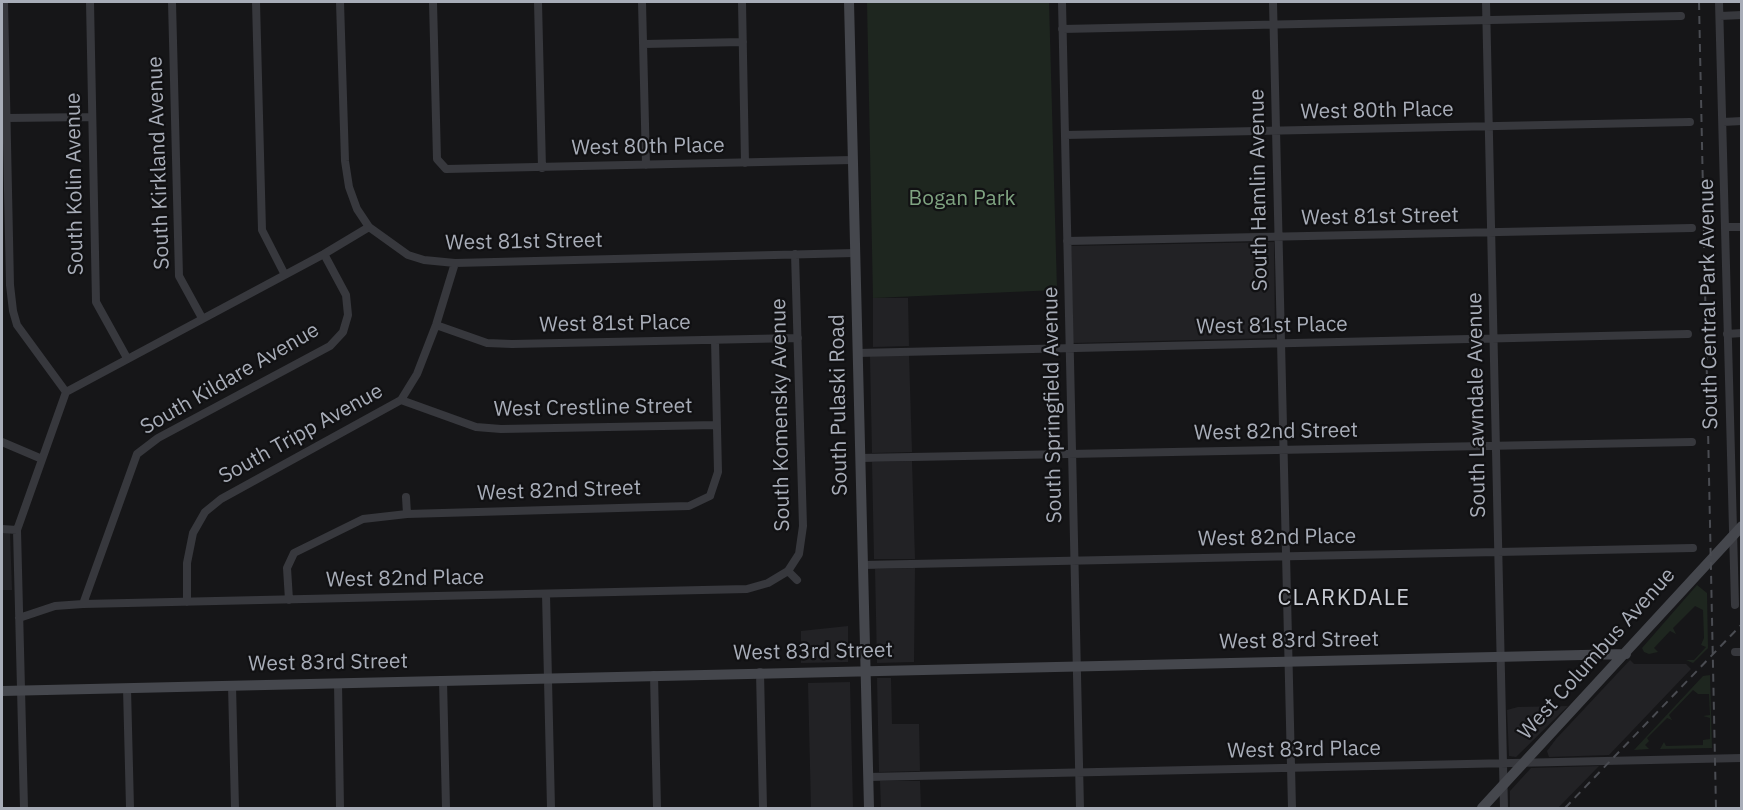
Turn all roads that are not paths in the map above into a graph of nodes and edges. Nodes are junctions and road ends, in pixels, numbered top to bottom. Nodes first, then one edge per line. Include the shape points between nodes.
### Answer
1 (4, 2) edge
2 (90, 2) edge
3 (172, 2) edge
4 (256, 2) edge
5 (340, 2) edge
6 (434, 2) edge
7 (538, 2) edge
8 (642, 2) edge
9 (742, 2) edge
10 (849, 2) edge
11 (1062, 2) edge
12 (1273, 2) edge
13 (1486, 2) edge
14 (1719, 2) edge
15 (1742, 15) edge
16 (1681, 16) dead end
17 (1719, 16) junction
18 (1486, 20) junction
19 (1273, 25) junction
20 (1062, 28) junction
21 (743, 42) junction
22 (644, 44) junction
23 (3, 54) edge
24 (92, 117) junction
25 (7, 118) junction
26 (1742, 121) edge
27 (1690, 122) dead end
28 (1723, 122) junction
29 (1489, 128) junction
30 (1276, 131) junction
31 (1065, 135) junction
32 (852, 160) junction
33 (745, 163) junction
34 (646, 165) junction
35 (542, 168) junction
36 (369, 227) junction
37 (1725, 227) junction
38 (1742, 227) edge
39 (1692, 228) dead end
40 (1491, 233) junction
41 (1279, 237) junction
42 (1067, 241) junction
43 (854, 253) junction
44 (324, 254) junction
45 (795, 254) junction
46 (455, 263) junction
47 (5, 266) edge
48 (284, 273) junction
49 (202, 318) junction
50 (436, 325) junction
51 (1742, 333) edge
52 (1688, 334) dead end
53 (1727, 334) junction
54 (798, 338) junction
55 (1493, 338) junction
56 (715, 340) junction
57 (1281, 344) junction
58 (1070, 348) junction
59 (857, 353) junction
60 (127, 358) junction
61 (66, 392) junction
62 (401, 400) junction
63 (717, 425) junction
64 (2, 442) edge
65 (1692, 442) dead end
66 (1496, 446) junction
67 (1284, 450) junction
68 (1073, 454) junction
69 (42, 459) junction
70 (860, 459) junction
71 (406, 497) dead end
72 (407, 513) junction
73 (1742, 526) edge
74 (2, 529) edge
75 (17, 530) junction
76 (1732, 536) junction
77 (1693, 548) dead end
78 (1498, 551) junction
79 (1286, 556) junction
80 (1075, 560) junction
81 (862, 565) junction
82 (789, 571) junction
83 (797, 580) dead end
84 (546, 594) junction
85 (288, 600) junction
86 (187, 602) junction
87 (83, 604) junction
88 (1735, 605) dead end
89 (19, 618) junction
90 (1626, 654) junction
91 (1500, 657) junction
92 (1289, 661) junction
93 (1078, 666) junction
94 (865, 670) junction
95 (760, 672) junction
96 (654, 675) junction
97 (548, 678) junction
98 (443, 680) junction
99 (338, 682) junction
100 (232, 685) junction
101 (127, 688) junction
102 (21, 690) junction
103 (2, 691) edge
104 (1742, 758) edge
105 (1503, 764) junction
106 (1524, 764) junction
107 (1291, 768) junction
108 (1079, 772) junction
109 (868, 777) junction
110 (1503, 786) junction
111 (24, 808) edge
112 (130, 808) edge
113 (235, 808) edge
114 (340, 808) edge
115 (446, 808) edge
116 (551, 808) edge
117 (657, 808) edge
118 (763, 808) edge
119 (869, 808) edge
120 (1080, 808) edge
121 (1292, 808) edge
122 (1482, 808) edge
123 (1503, 808) edge

1 - 23 street
2 - 24 street, South Kolin Avenue
3 - 49 street, South Kirkland Avenue via 179,276
4 - 48 street via 262,230
5 - 36 street via 345,161 349,187
6 - 35 street, West 80th Place via 437,159 446,169
7 - 35 street
8 - 22 street
9 - 21 street
10 - 32 street, South Pulaski Road
11 - 20 street, South Springfield Avenue
12 - 19 street, South Hamlin Avenue
13 - 18 street, South Lawndale Avenue
14 - 17 street, South Central Park Avenue
15 - 17 street
16 - 18 street
17 - 28 street, South Central Park Avenue
18 - 19 street
18 - 29 street, South Lawndale Avenue
19 - 20 street
19 - 30 street, South Hamlin Avenue
20 - 31 street, South Springfield Avenue
21 - 22 street
21 - 33 street
22 - 34 street
23 - 25 street
24 - 25 street
24 - 60 street, South Kolin Avenue via 96,302
25 - 47 street
26 - 28 street
27 - 29 street, West 80th Place
28 - 37 street, South Central Park Avenue
29 - 30 street, West 80th Place
29 - 40 street, South Lawndale Avenue
30 - 31 street, West 80th Place
30 - 41 street, South Hamlin Avenue
31 - 42 street, South Springfield Avenue
32 - 33 street, West 80th Place
32 - 43 street, South Pulaski Road
33 - 34 street, West 80th Place
34 - 35 street, West 80th Place
36 - 44 street
36 - 46 street, West 81st Street via 408,255
37 - 38 street
37 - 53 street, South Central Park Avenue
39 - 40 street, West 81st Street
40 - 41 street, West 81st Street
40 - 55 street, South Lawndale Avenue
41 - 42 street, West 81st Street
41 - 57 street, South Hamlin Avenue
42 - 58 street, South Springfield Avenue
43 - 45 street, West 81st Street
43 - 59 street, South Pulaski Road
44 - 48 street
44 - 87 street, South Kildare Avenue via 346,295 348,315 343,332 330,346 158,438 137,454
45 - 46 street, West 81st Street
45 - 54 street, South Komensky Avenue
46 - 50 street, South Tripp Avenue
47 - 61 street via 17,325
48 - 49 street
49 - 60 street
50 - 56 street, West 81st Place via 487,343
50 - 62 street, South Tripp Avenue via 417,374
51 - 53 street
52 - 55 street, West 81st Place
53 - 76 street, South Central Park Avenue
54 - 56 street, West 81st Place
54 - 82 street, South Komensky Avenue via 803,526 799,554
55 - 57 street, West 81st Place
55 - 66 street, South Lawndale Avenue
56 - 63 street
57 - 58 street, West 81st Place
57 - 67 street, South Hamlin Avenue
58 - 59 street, West 81st Place
58 - 68 street, South Springfield Avenue
59 - 70 street, South Pulaski Road
60 - 61 street
61 - 69 street
62 - 63 street, West Crestline Street via 476,427 501,429
62 - 86 street, South Tripp Avenue via 221,499 205,512 193,533 187,563
63 - 72 street, West 82nd Street via 718,472 713,499 689,506
64 - 69 street
65 - 66 street, West 82nd Street
66 - 67 street, West 82nd Street
66 - 78 street, South Lawndale Avenue
67 - 68 street, West 82nd Street
67 - 79 street, South Hamlin Avenue
68 - 70 street, West 82nd Street
68 - 80 street, South Springfield Avenue
69 - 75 street
70 - 81 street, South Pulaski Road
71 - 72 street
72 - 85 street, West 82nd Street via 363,519 294,552 287,568
73 - 76 street, West Columbus Avenue
74 - 75 street
75 - 89 street
76 - 88 street, South Central Park Avenue
76 - 90 street, West Columbus Avenue
77 - 78 street, West 82nd Place
78 - 79 street, West 82nd Place
78 - 91 street, South Lawndale Avenue
79 - 80 street, West 82nd Place
79 - 92 street, South Hamlin Avenue
80 - 81 street, West 82nd Place
80 - 93 street, South Springfield Avenue
81 - 94 street, South Pulaski Road
82 - 83 street
82 - 84 street, West 82nd Place via 747,589
84 - 85 street, West 82nd Place
84 - 97 street
85 - 86 street, West 82nd Place
86 - 87 street, West 82nd Place
87 - 89 street, West 82nd Place via 55,606
89 - 102 street
90 - 91 street, West 83rd Street
90 - 106 street, West Columbus Avenue
91 - 92 street, West 83rd Street
91 - 105 street, South Lawndale Avenue
92 - 93 street, West 83rd Street
92 - 107 street, South Hamlin Avenue
93 - 94 street, West 83rd Street
93 - 108 street, South Springfield Avenue
94 - 95 street, West 83rd Street
94 - 109 street, South Pulaski Road
95 - 96 street, West 83rd Street
95 - 118 street
96 - 97 street, West 83rd Street
96 - 117 street
97 - 98 street, West 83rd Street
97 - 116 street
98 - 99 street, West 83rd Street
98 - 115 street
99 - 100 street, West 83rd Street
99 - 114 street
100 - 101 street, West 83rd Street
100 - 113 street
101 - 102 street, West 83rd Street
101 - 112 street
102 - 103 street, West 83rd Street
102 - 111 street
104 - 106 street, West 83rd Place
105 - 106 street, West 83rd Place
105 - 107 street, West 83rd Place
105 - 110 street, South Lawndale Avenue
106 - 110 street, West Columbus Avenue
107 - 108 street, West 83rd Place
107 - 121 street, South Hamlin Avenue
108 - 109 street, West 83rd Place
108 - 120 street, South Springfield Avenue
109 - 119 street, South Pulaski Road
110 - 122 street, West Columbus Avenue
110 - 123 street, South Lawndale Avenue

